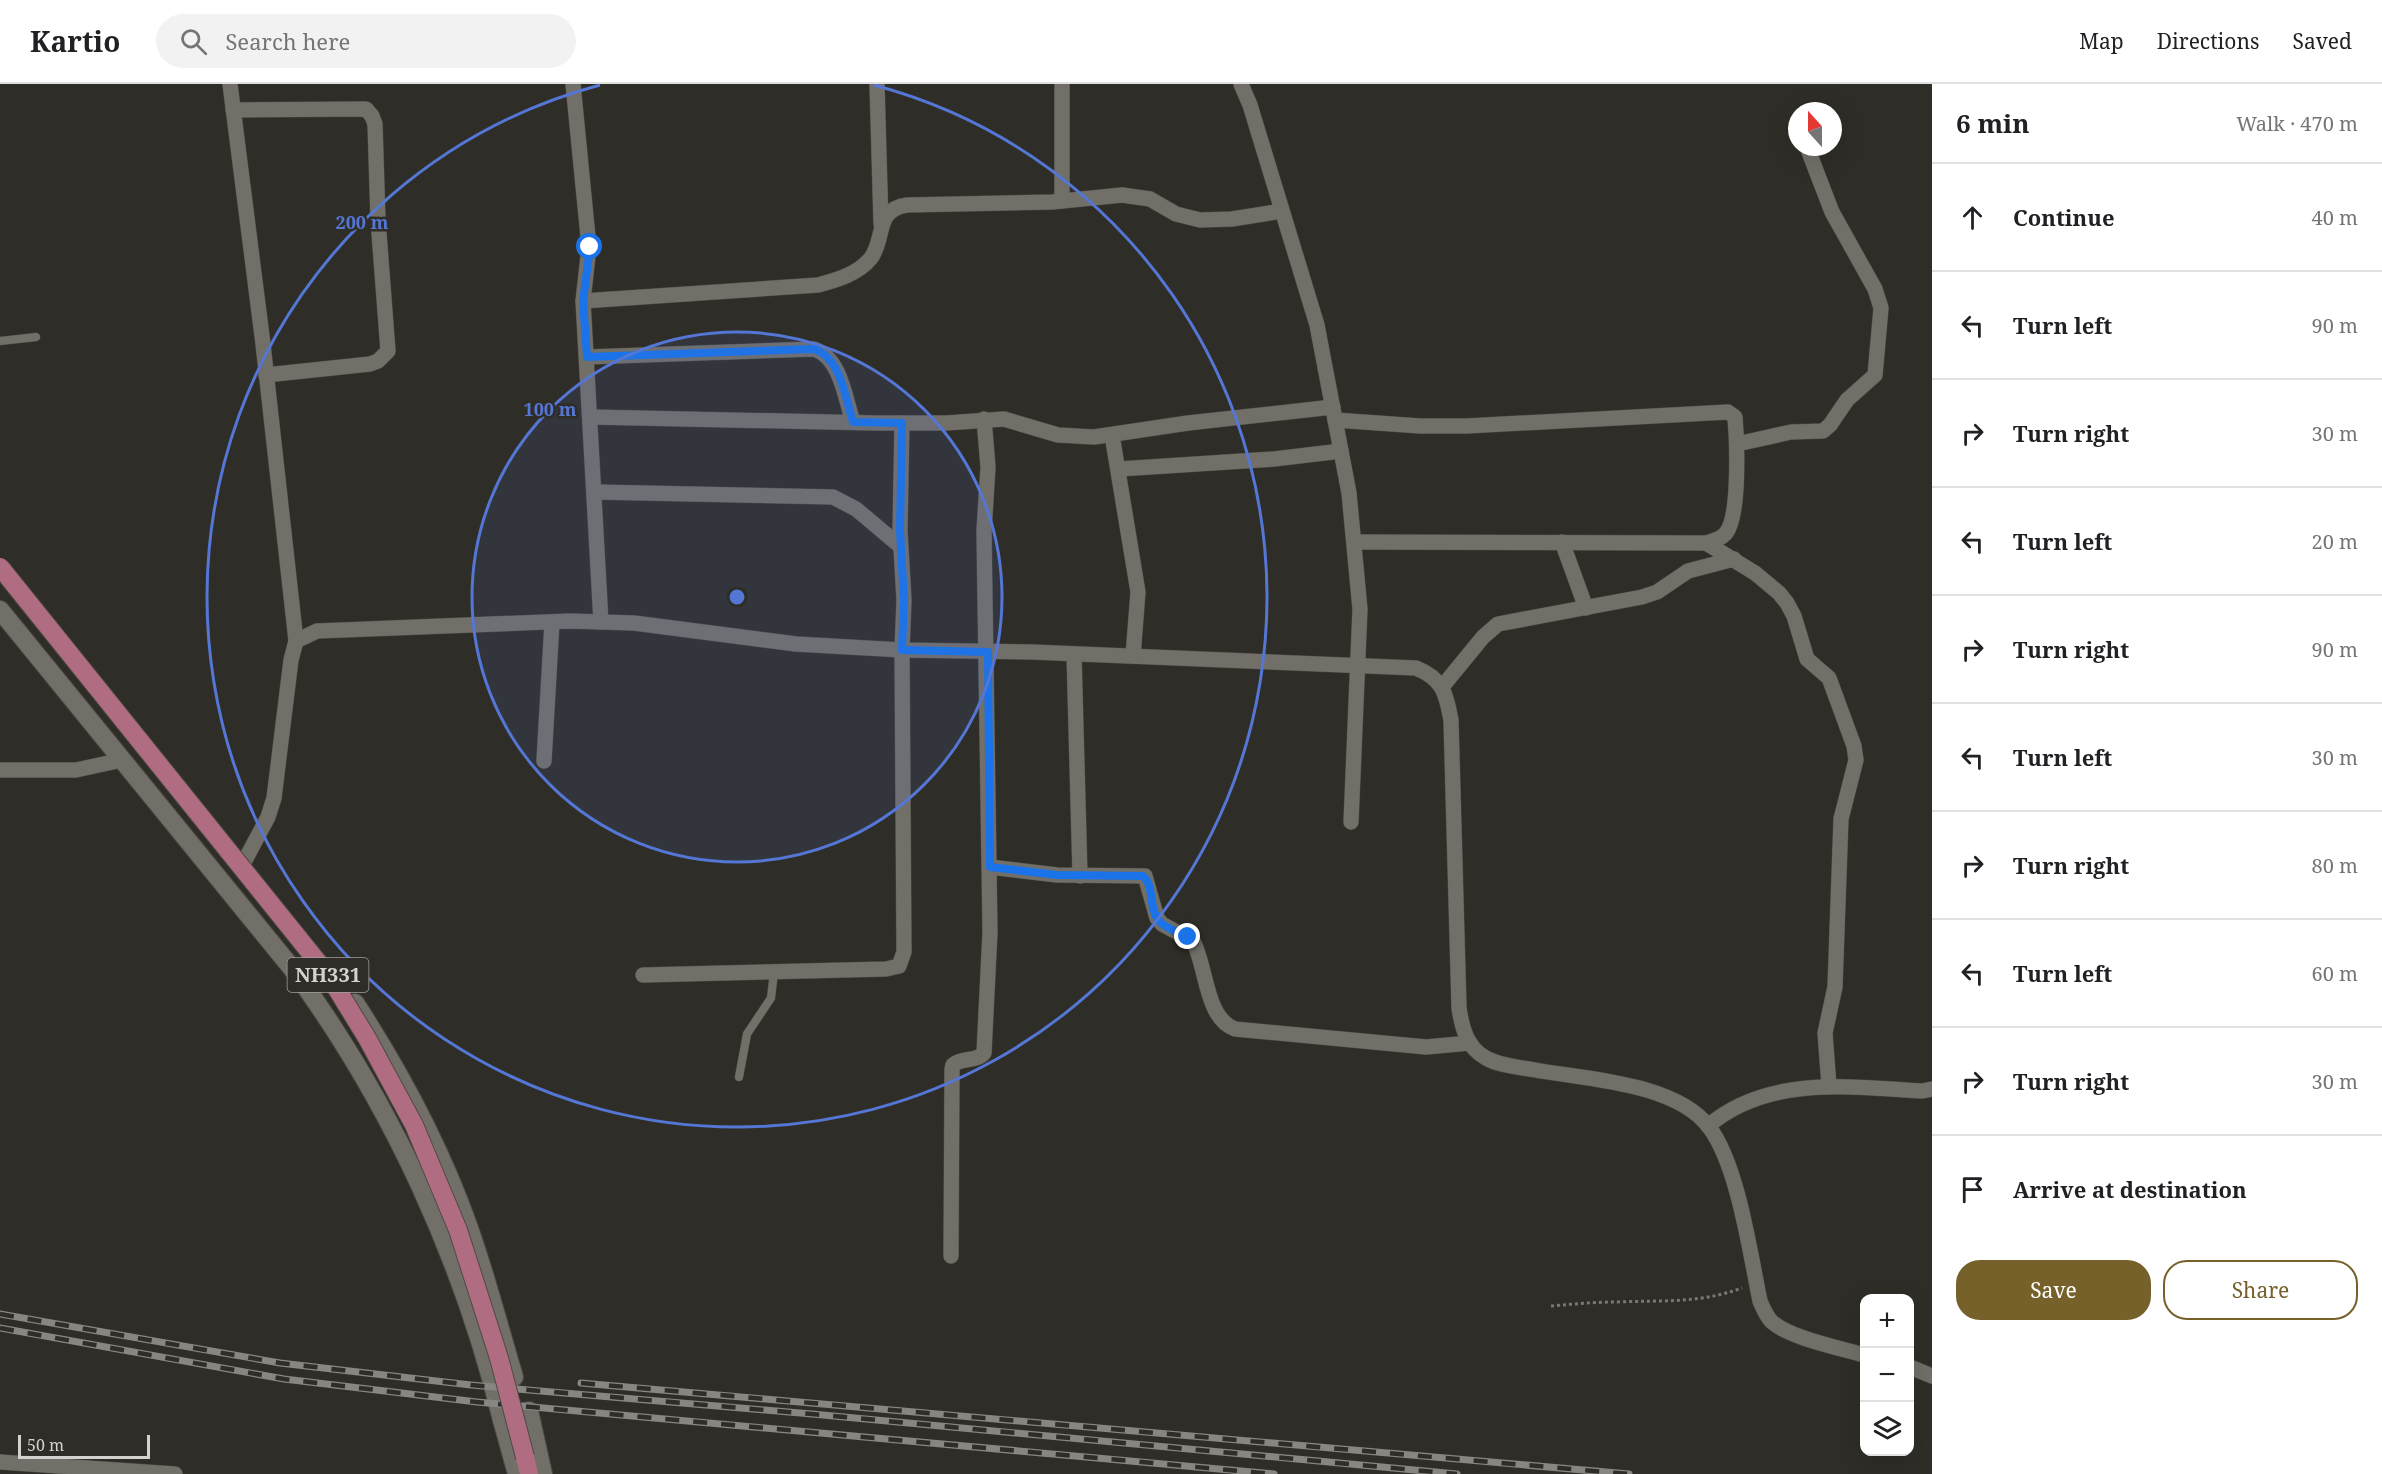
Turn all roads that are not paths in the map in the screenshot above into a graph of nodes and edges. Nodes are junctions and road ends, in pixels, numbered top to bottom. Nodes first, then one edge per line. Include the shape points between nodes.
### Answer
1 (230, 84) edge
2 (573, 84) edge
3 (877, 84) edge
4 (1062, 84) edge
5 (1241, 84) edge
6 (233, 110) junction
7 (1810, 156) edge
8 (1062, 201) junction
9 (1282, 211) junction
10 (881, 228) junction
11 (583, 301) junction
12 (36, 337) dead end
13 (0, 341) edge
14 (587, 357) junction
15 (266, 375) junction
16 (1334, 413) junction
17 (591, 417) junction
18 (984, 419) junction
19 (853, 422) junction
20 (902, 423) junction
21 (1112, 435) junction
22 (1737, 444) junction
23 (1341, 451) junction
24 (1119, 469) junction
25 (595, 492) junction
26 (1355, 542) junction
27 (1562, 542) junction
28 (1706, 543) junction
29 (900, 546) junction
30 (0, 558) edge
31 (1734, 560) junction
32 (0, 567) edge
33 (1586, 608) junction
34 (0, 610) edge
35 (552, 622) junction
36 (602, 622) junction
37 (296, 641) junction
38 (902, 650) junction
39 (988, 652) junction
40 (1074, 654) junction
41 (1133, 656) junction
42 (1357, 665) junction
43 (1442, 687) junction
44 (122, 760) junction
45 (544, 761) dead end
46 (0, 770) edge
47 (1351, 822) dead end
48 (244, 862) junction
49 (990, 867) junction
50 (1080, 876) junction
51 (774, 972) junction
52 (643, 975) dead end
53 (1470, 1043) junction
54 (739, 1077) dead end
55 (1829, 1086) junction
56 (1932, 1089) edge
57 (1708, 1126) junction
58 (951, 1256) dead end
59 (1860, 1354) edge
60 (1914, 1369) edge
61 (1932, 1376) edge
62 (492, 1381) junction
63 (502, 1420) junction
64 (0, 1462) edge
65 (175, 1474) edge
66 (517, 1474) edge
67 (529, 1474) edge
68 (543, 1474) edge

1 - 6 street
2 - 11 street via 590,247
3 - 10 street
4 - 8 street
5 - 9 street
6 - 15 street
6 - 15 street via 366,109 375,124 388,351 369,364
7 - 22 street via 1832,212 1879,299 1882,317 1877,370 1823,431 1791,432
8 - 9 street via 1135,195 1176,214 1200,220
8 - 10 street via 907,204 888,213
9 - 16 street via 1317,324
10 - 11 street via 870,259 850,275 818,285
11 - 14 street
12 - 13 lane
14 - 17 street
14 - 19 street via 814,349 824,352 832,361
15 - 37 street
16 - 21 street via 1188,423
16 - 22 street via 1420,426 1467,426 1731,412 1735,417
16 - 23 street
17 - 19 street
17 - 25 street
18 - 20 street
18 - 21 street via 1021,422 1058,435
18 - 39 street via 988,467 984,531
19 - 20 street
20 - 29 street
21 - 24 street
22 - 28 street via 1734,519 1726,534
23 - 24 street
23 - 26 street
24 - 41 street via 1138,592
25 - 29 street via 833,497 856,509
25 - 36 street
26 - 27 street
26 - 42 street via 1360,609
27 - 28 street
27 - 33 street
28 - 31 street
29 - 38 street
30 - 48 street
31 - 33 street via 1688,571 1651,594
31 - 55 street via 1768,583 1787,603 1807,659 1829,678 1854,746 1856,760 1841,819 1835,987 1825,1033
32 - 67 highway, NH331, bridge via 329,976 367,1038 414,1125 458,1230 499,1359
33 - 43 street via 1498,624
34 - 44 street
35 - 36 street
35 - 37 street via 336,629 317,631
35 - 45 street
36 - 38 street via 796,644
37 - 48 street via 274,798
38 - 39 street
38 - 51 street via 903,962 886,969
39 - 40 street
39 - 49 street
40 - 41 street
40 - 50 street
41 - 42 street
42 - 43 street via 1416,668
42 - 47 street
43 - 53 street via 1451,720 1459,1008 1462,1028
44 - 46 street via 76,770
44 - 62 street via 322,1009 394,1128 441,1235
48 - 62 street via 336,972 423,1121 469,1227 514,1377
49 - 50 street
49 - 58 street via 984,1053 957,1061 952,1069
50 - 53 street via 1145,876 1156,918 1194,944 1215,1009 1227,1026 1244,1031 1426,1047
51 - 52 street
51 - 54 lane via 771,998 747,1034
53 - 57 street via 1486,1058 1507,1065 1660,1095 1682,1104
55 - 56 street
55 - 57 street via 1765,1096 1734,1107
57 - 59 street via 1725,1159 1738,1199 1760,1301 1772,1322 1813,1341
60 - 61 street
62 - 63 street
63 - 66 street
63 - 68 street via 529,1412
64 - 65 street

